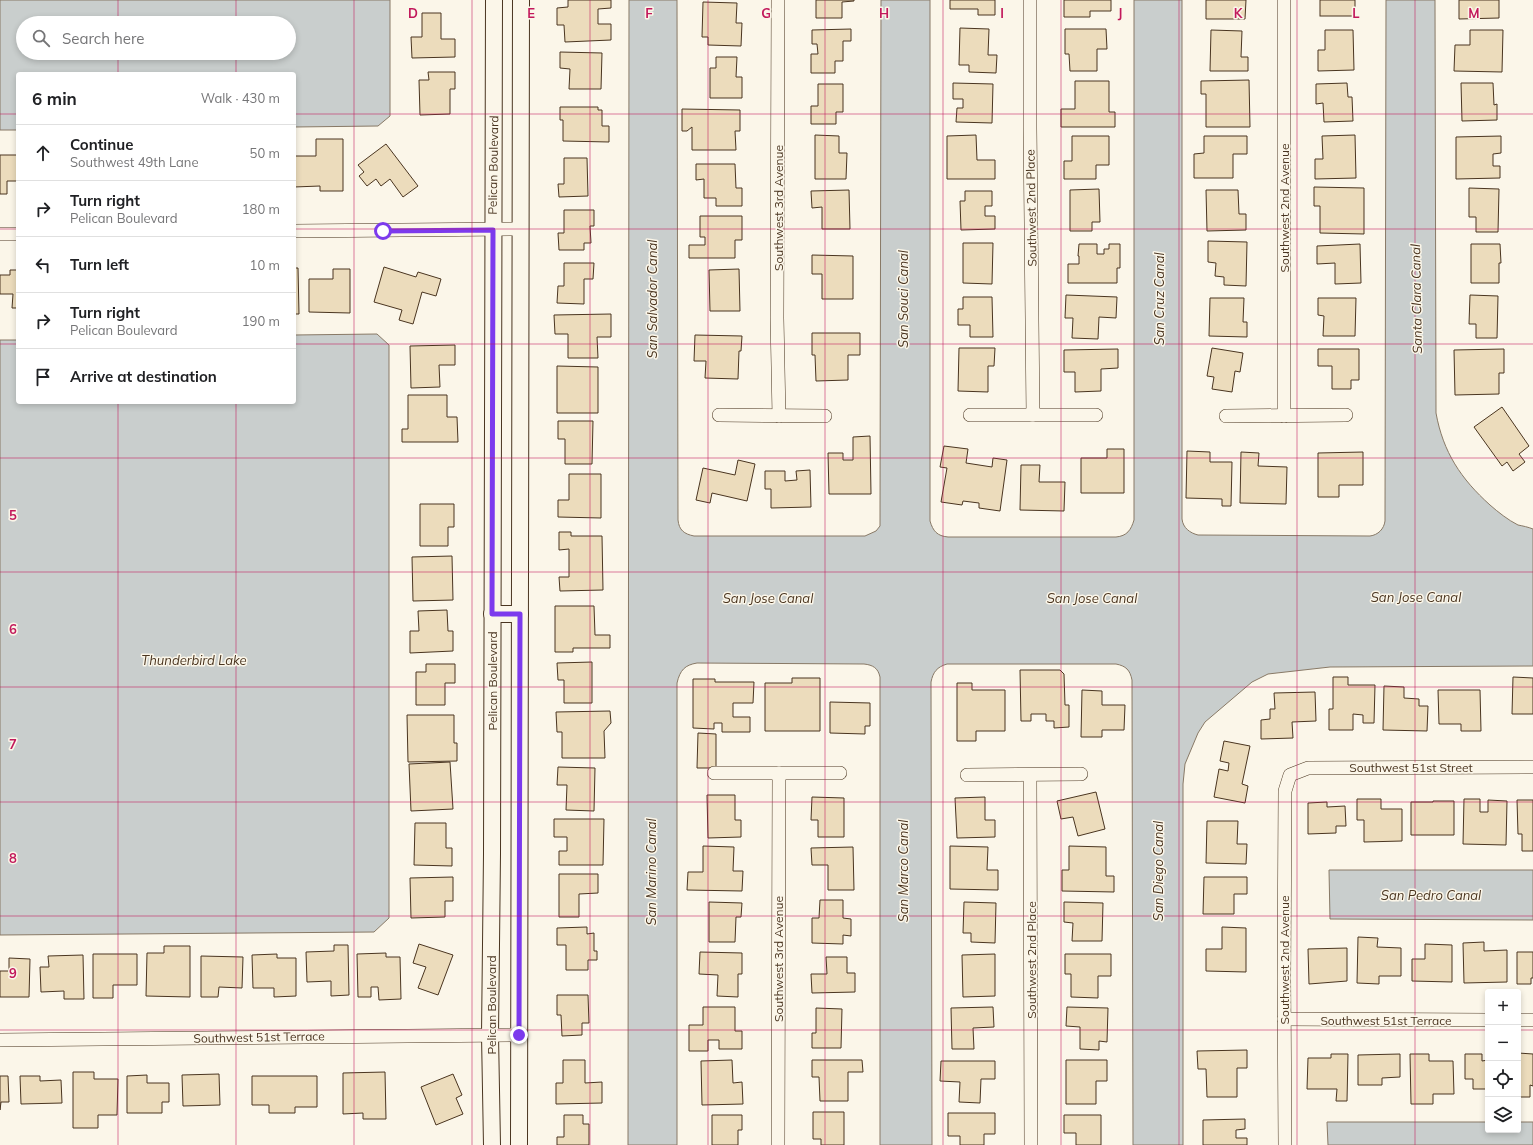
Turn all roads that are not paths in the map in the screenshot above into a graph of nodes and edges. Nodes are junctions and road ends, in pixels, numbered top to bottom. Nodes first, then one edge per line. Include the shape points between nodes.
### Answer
1 (494, 0) edge
2 (521, 0) edge
3 (778, 0) edge
4 (1030, 0) edge
5 (1284, 0) edge
6 (521, 229) junction
7 (493, 230) junction
8 (296, 231) edge
9 (0, 234) edge
10 (16, 234) edge
11 (719, 415) dead end
12 (970, 415) dead end
13 (1033, 415) junction
14 (1096, 415) dead end
15 (1346, 415) dead end
16 (779, 416) junction
17 (825, 416) dead end
18 (1226, 416) dead end
19 (1284, 416) junction
20 (492, 614) junction
21 (520, 614) junction
22 (1533, 767) edge
23 (779, 773) junction
24 (840, 773) dead end
25 (714, 774) dead end
26 (1080, 774) dead end
27 (967, 775) dead end
28 (1030, 775) junction
29 (1290, 775) joint
30 (1284, 1019) junction
31 (1485, 1020) edge
32 (1521, 1020) edge
33 (1533, 1020) edge
34 (490, 1035) junction
35 (519, 1035) junction
36 (0, 1040) edge
37 (492, 1145) edge
38 (519, 1145) edge
39 (778, 1145) edge
40 (1031, 1145) edge
41 (1285, 1145) edge

1 - 7 street, Pelican Boulevard
2 - 6 street
3 - 16 street, Southwest 3rd Avenue
4 - 13 street, Southwest 2nd Place
5 - 19 street, Southwest 2nd Avenue
6 - 7 street
6 - 21 street
7 - 8 street
7 - 20 street, Pelican Boulevard
9 - 10 street
11 - 16 street
12 - 13 street
13 - 14 street
15 - 19 street
16 - 17 street
18 - 19 street
20 - 21 street
20 - 34 street, Pelican Boulevard
21 - 35 street
22 - 29 street, Southwest 51st Street via 1308,768
23 - 24 street
23 - 25 street
23 - 39 street, Southwest 3rd Avenue
26 - 28 street
27 - 28 street
28 - 40 street, Southwest 2nd Place
29 - 30 street, Southwest 2nd Avenue via 1285,791
30 - 31 street, Southwest 51st Terrace
30 - 41 street, Southwest 2nd Avenue
32 - 33 street
34 - 35 street, Southwest 51st Terrace
34 - 36 street, Southwest 51st Terrace
34 - 37 street, Pelican Boulevard
35 - 38 street

